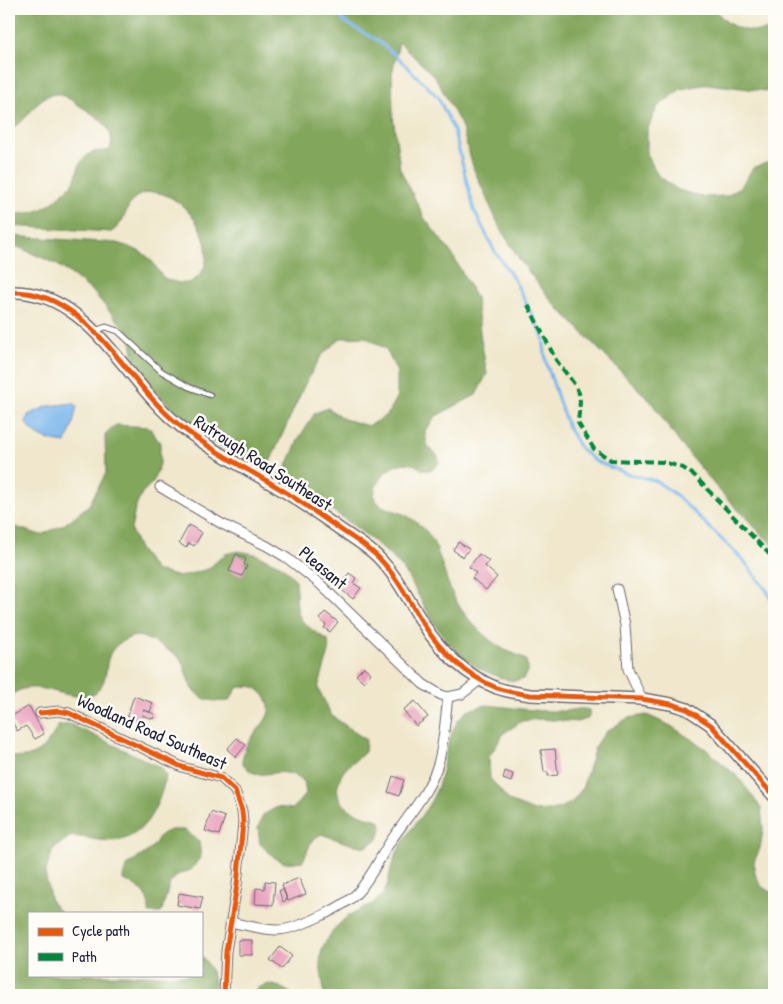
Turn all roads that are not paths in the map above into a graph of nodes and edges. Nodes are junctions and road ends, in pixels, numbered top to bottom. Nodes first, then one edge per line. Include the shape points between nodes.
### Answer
1 (9, 292) edge
2 (94, 331) junction
3 (210, 395) dead end
4 (160, 488) dead end
5 (617, 589) dead end
6 (480, 680) junction
7 (448, 697) junction
8 (642, 699) junction
9 (40, 713) dead end
10 (774, 796) edge
11 (230, 922) junction
12 (224, 995) edge

1 - 2 street, Rutrough Road Southeast via 34,294 60,304
2 - 3 lane via 106,327 118,331 161,371
2 - 6 street, Rutrough Road Southeast via 178,424 376,555 396,578 439,646
4 - 7 street, Pleasant via 287,558 320,584 423,684
5 - 8 street via 625,625 628,669
6 - 7 street via 462,694
6 - 8 street, Rutrough Road Southeast via 498,688 530,694
7 - 11 street via 440,756 433,776 357,893 338,908 285,929
8 - 10 street, Rutrough Road Southeast via 671,704 701,717
9 - 11 street, Woodland Road Southeast via 69,713 182,767 214,775 229,784 235,791 243,822
11 - 12 street, Woodland Road Southeast

